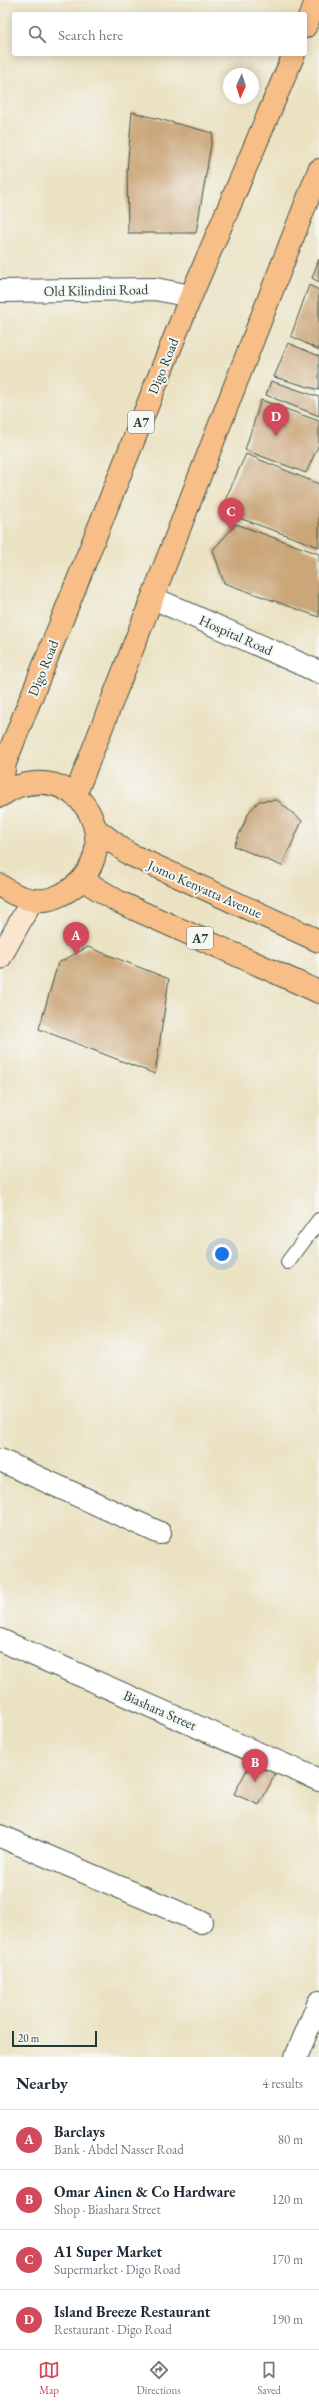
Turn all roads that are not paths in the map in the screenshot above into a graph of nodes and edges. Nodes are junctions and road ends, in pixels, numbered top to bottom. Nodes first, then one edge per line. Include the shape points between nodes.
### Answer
1 (317, 0) edge
2 (307, 22) edge
3 (293, 56) edge
4 (319, 170) edge
5 (0, 291) edge
6 (191, 296) junction
7 (153, 598) junction
8 (319, 672) edge
9 (0, 795) edge
10 (75, 796) junction
11 (96, 829) junction
12 (83, 880) junction
13 (0, 885) edge
14 (32, 900) junction
15 (319, 941) edge
16 (0, 958) edge
17 (319, 992) edge
18 (319, 1220) edge
19 (288, 1262) dead end
20 (0, 1460) edge
21 (160, 1533) dead end
22 (0, 1640) edge
23 (319, 1780) edge
24 (0, 1836) edge
25 (201, 1922) dead end
26 (319, 2002) edge
27 (296, 2057) edge

1 - 2 highway
3 - 6 highway, Digo Road / A7
4 - 7 highway
5 - 6 street, Old Kilindini Road via 155,289
6 - 9 highway, Digo Road / A7 via 5,763
7 - 8 street, Hospital Road
7 - 10 highway
9 - 10 highway via 17,786 38,782 58,786
10 - 11 highway via 89,811
11 - 12 highway via 97,847 92,864
11 - 15 highway, Jomo Kenyatta Avenue via 128,854
12 - 14 highway via 69,892 51,899
12 - 17 highway, A7 via 119,902
13 - 14 highway via 10,893
14 - 16 main road
18 - 19 lane
20 - 21 street
22 - 23 street, Biashara Street
24 - 25 street
26 - 27 street

